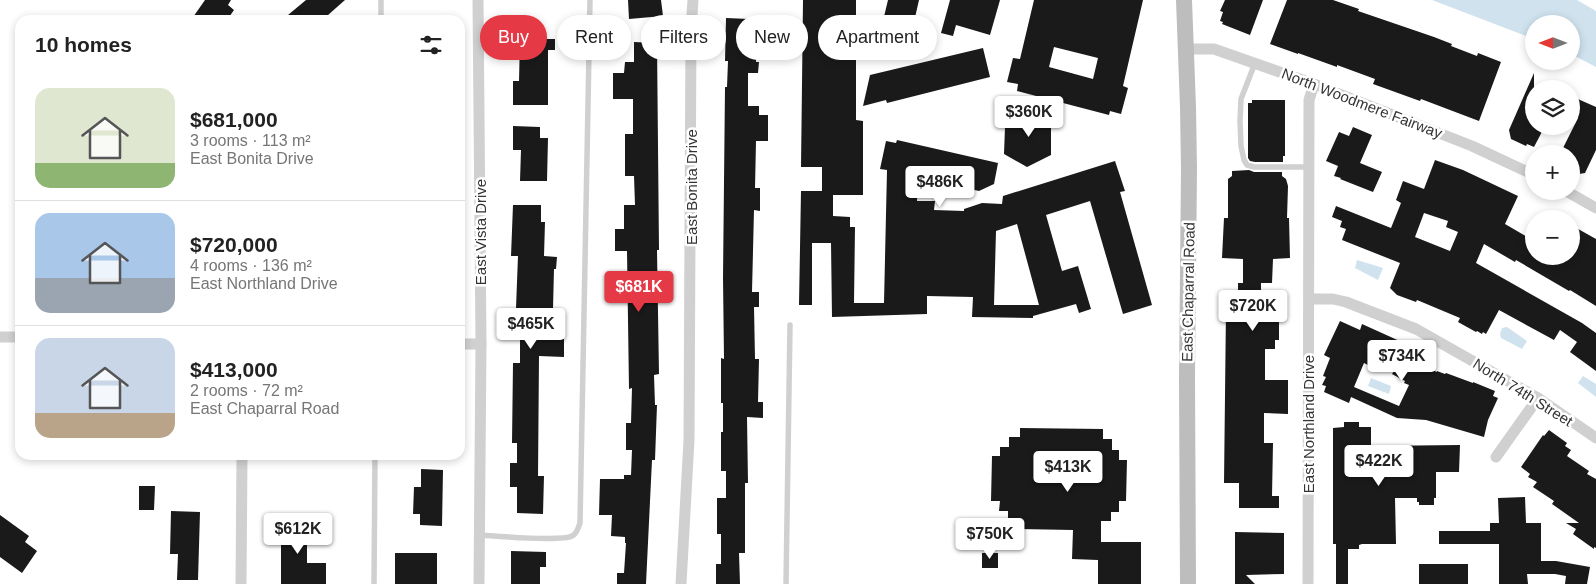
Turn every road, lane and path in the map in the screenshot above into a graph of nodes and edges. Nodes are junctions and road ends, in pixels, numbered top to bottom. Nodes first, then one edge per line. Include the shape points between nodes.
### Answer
1 (381, 0) edge
2 (478, 0) edge
3 (590, 0) edge
4 (693, 0) edge
5 (1184, 0) edge
6 (381, 15) edge
7 (1185, 49) junction
8 (1255, 63) junction
9 (1314, 84) junction
10 (1309, 167) junction
11 (1525, 170) edge
12 (1580, 199) edge
13 (1596, 208) edge
14 (1309, 299) junction
15 (790, 325) dead end
16 (0, 337) edge
17 (15, 337) edge
18 (465, 344) edge
19 (481, 344) junction
20 (1538, 398) junction
21 (1596, 438) edge
22 (1496, 457) dead end
23 (242, 460) edge
24 (375, 460) edge
25 (479, 535) junction
26 (241, 584) edge
27 (374, 584) edge
28 (479, 584) edge
29 (681, 584) edge
30 (786, 584) edge
31 (1188, 584) edge
32 (1308, 584) edge

1 - 6 lane
2 - 19 street, East Vista Drive
3 - 25 lane via 580,523 576,534 557,539
4 - 29 street, East Bonita Drive via 689,440
5 - 7 main road, East Chaparral Road
7 - 8 street, North Woodmere Fairway via 1214,49
7 - 31 main road, East Chaparral Road via 1189,170
8 - 9 street, North Woodmere Fairway
8 - 10 lane via 1241,99 1240,146 1244,160 1254,167
9 - 10 street, East Northland Drive via 1309,100
9 - 11 street, North Woodmere Fairway
10 - 14 street, East Northland Drive
12 - 13 street
14 - 20 street, North 74th Street via 1346,302 1416,329
14 - 32 street, East Northland Drive
15 - 30 lane
16 - 17 street
18 - 19 street
19 - 25 street, East Vista Drive
20 - 21 street, North 74th Street
20 - 22 street
23 - 26 street
24 - 27 lane
25 - 28 street, East Vista Drive

